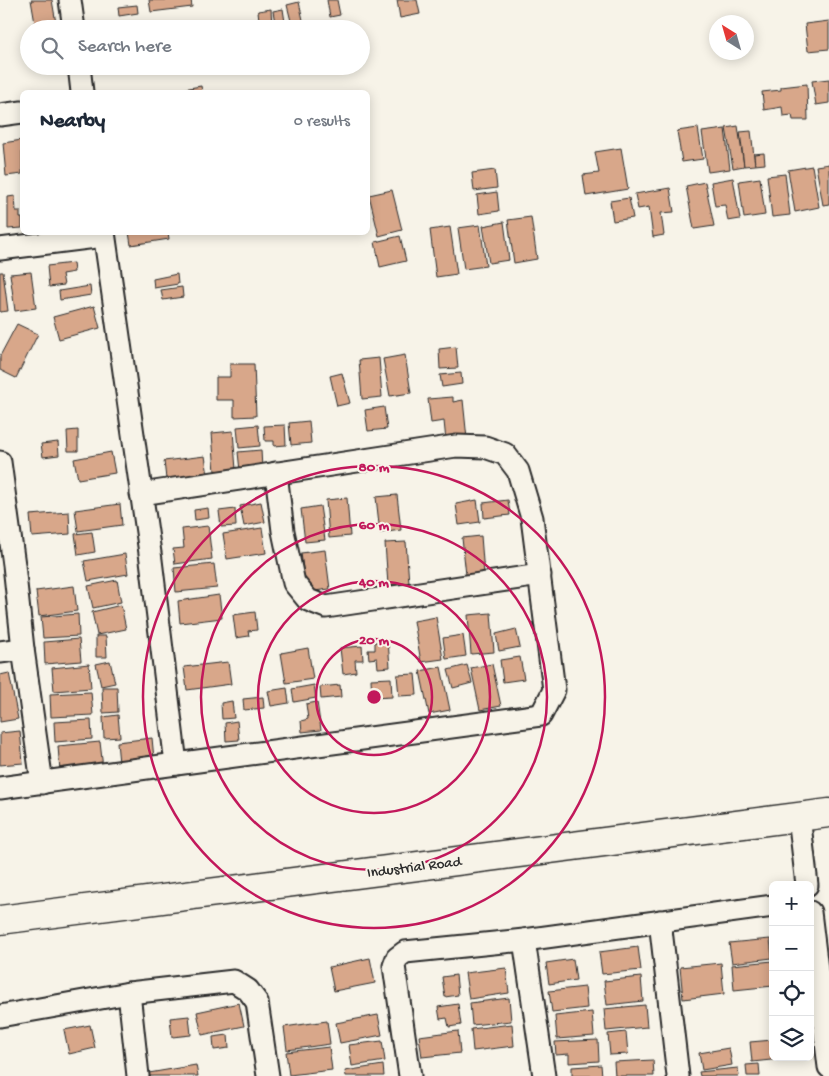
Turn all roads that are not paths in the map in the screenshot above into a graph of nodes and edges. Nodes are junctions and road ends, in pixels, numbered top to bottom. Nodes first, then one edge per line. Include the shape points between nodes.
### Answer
1 (70, 0) edge
2 (73, 20) edge
3 (79, 75) edge
4 (82, 90) edge
5 (20, 112) edge
6 (0, 115) edge
7 (97, 235) edge
8 (104, 235) edge
9 (0, 249) edge
10 (0, 462) edge
11 (276, 473) junction
12 (141, 494) junction
13 (540, 575) junction
14 (23, 649) junction
15 (0, 652) edge
16 (176, 764) junction
17 (42, 782) junction
18 (0, 788) edge
19 (829, 812) edge
20 (798, 816) junction
21 (806, 881) edge
22 (769, 907) edge
23 (0, 920) edge
24 (660, 921) junction
25 (812, 926) edge
26 (524, 940) junction
27 (129, 993) junction
28 (0, 1016) edge
29 (829, 1062) edge
30 (138, 1076) edge
31 (268, 1076) edge
32 (410, 1076) edge
33 (544, 1076) edge
34 (678, 1076) edge

1 - 2 street
3 - 4 street
5 - 6 street
7 - 9 street
8 - 12 street
10 - 14 street
11 - 12 street
11 - 13 street via 456,446 485,446 505,454 518,471 532,518
11 - 13 street via 294,583 308,600 326,607
12 - 16 street
13 - 16 street via 554,690 541,715
14 - 15 street
14 - 17 street
16 - 17 street
17 - 18 street
19 - 20 street, Industrial Road
20 - 21 street
20 - 23 street, Industrial Road
22 - 24 street
24 - 26 street
24 - 34 street
25 - 29 street
26 - 32 street via 405,952 397,958 394,966
26 - 33 street
27 - 28 street
27 - 30 street
27 - 31 street via 234,982 242,985 257,1002

